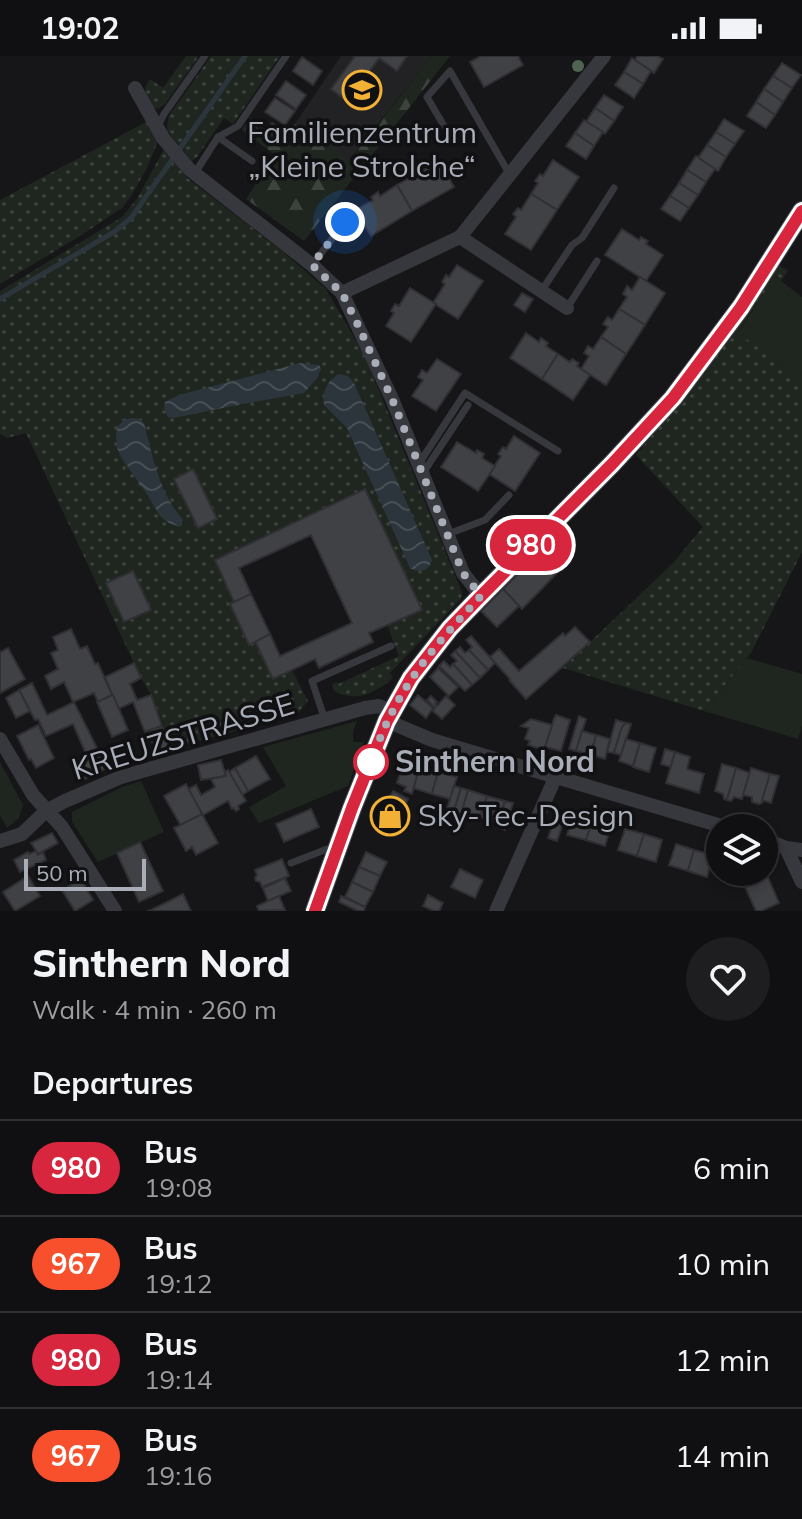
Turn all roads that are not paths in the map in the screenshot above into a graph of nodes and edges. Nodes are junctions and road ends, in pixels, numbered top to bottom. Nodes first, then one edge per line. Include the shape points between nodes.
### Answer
1 (205, 56) edge
2 (286, 56) edge
3 (604, 56) edge
4 (135, 88) dead end
5 (444, 126) dead end
6 (158, 128) junction
7 (218, 137) junction
8 (252, 161) dead end
9 (192, 171) junction
10 (510, 175) junction
11 (614, 188) dead end
12 (802, 211) edge
13 (345, 222) dead end
14 (796, 234) edge
15 (460, 237) junction
16 (597, 261) dead end
17 (312, 265) junction
18 (542, 291) junction
19 (342, 293) junction
20 (567, 308) joint
21 (468, 405) dead end
22 (558, 451) dead end
23 (421, 469) junction
24 (509, 495) dead end
25 (448, 534) junction
26 (481, 596) junction
27 (391, 646) dead end
28 (389, 716) junction
29 (325, 720) junction
30 (0, 739) edge
31 (556, 776) junction
32 (46, 811) junction
33 (706, 821) edge
34 (0, 841) edge
35 (778, 845) edge
36 (786, 848) junction
37 (802, 850) edge
38 (336, 851) junction
39 (291, 863) dead end
40 (802, 882) edge
41 (115, 911) edge
42 (315, 911) edge
43 (496, 911) edge

1 - 6 lane
2 - 7 lane via 238,126
3 - 10 street
4 - 6 street
5 - 10 lane via 427,97 450,71
6 - 9 street
7 - 8 lane
7 - 9 lane
9 - 17 street
10 - 15 street
11 - 18 lane
12 - 14 street
13 - 17 lane
14 - 26 street via 673,398
15 - 18 street
15 - 19 street
16 - 20 lane
17 - 19 street
18 - 20 street
19 - 23 street
21 - 23 lane
22 - 23 lane via 465,393
23 - 25 street
24 - 25 lane via 485,520
25 - 26 street via 463,573
26 - 28 street via 423,661
27 - 29 lane via 312,681
28 - 29 street, KREUZSTRASSE via 379,706
28 - 31 street via 432,740
28 - 38 street
29 - 32 street, KREUZSTRASSE via 121,777
30 - 32 street
31 - 33 street
31 - 43 street
32 - 34 street, KREUZSTRASSE via 22,834
32 - 41 street via 62,827
35 - 36 street
36 - 37 street
36 - 40 street
38 - 39 lane via 327,849
38 - 42 street

